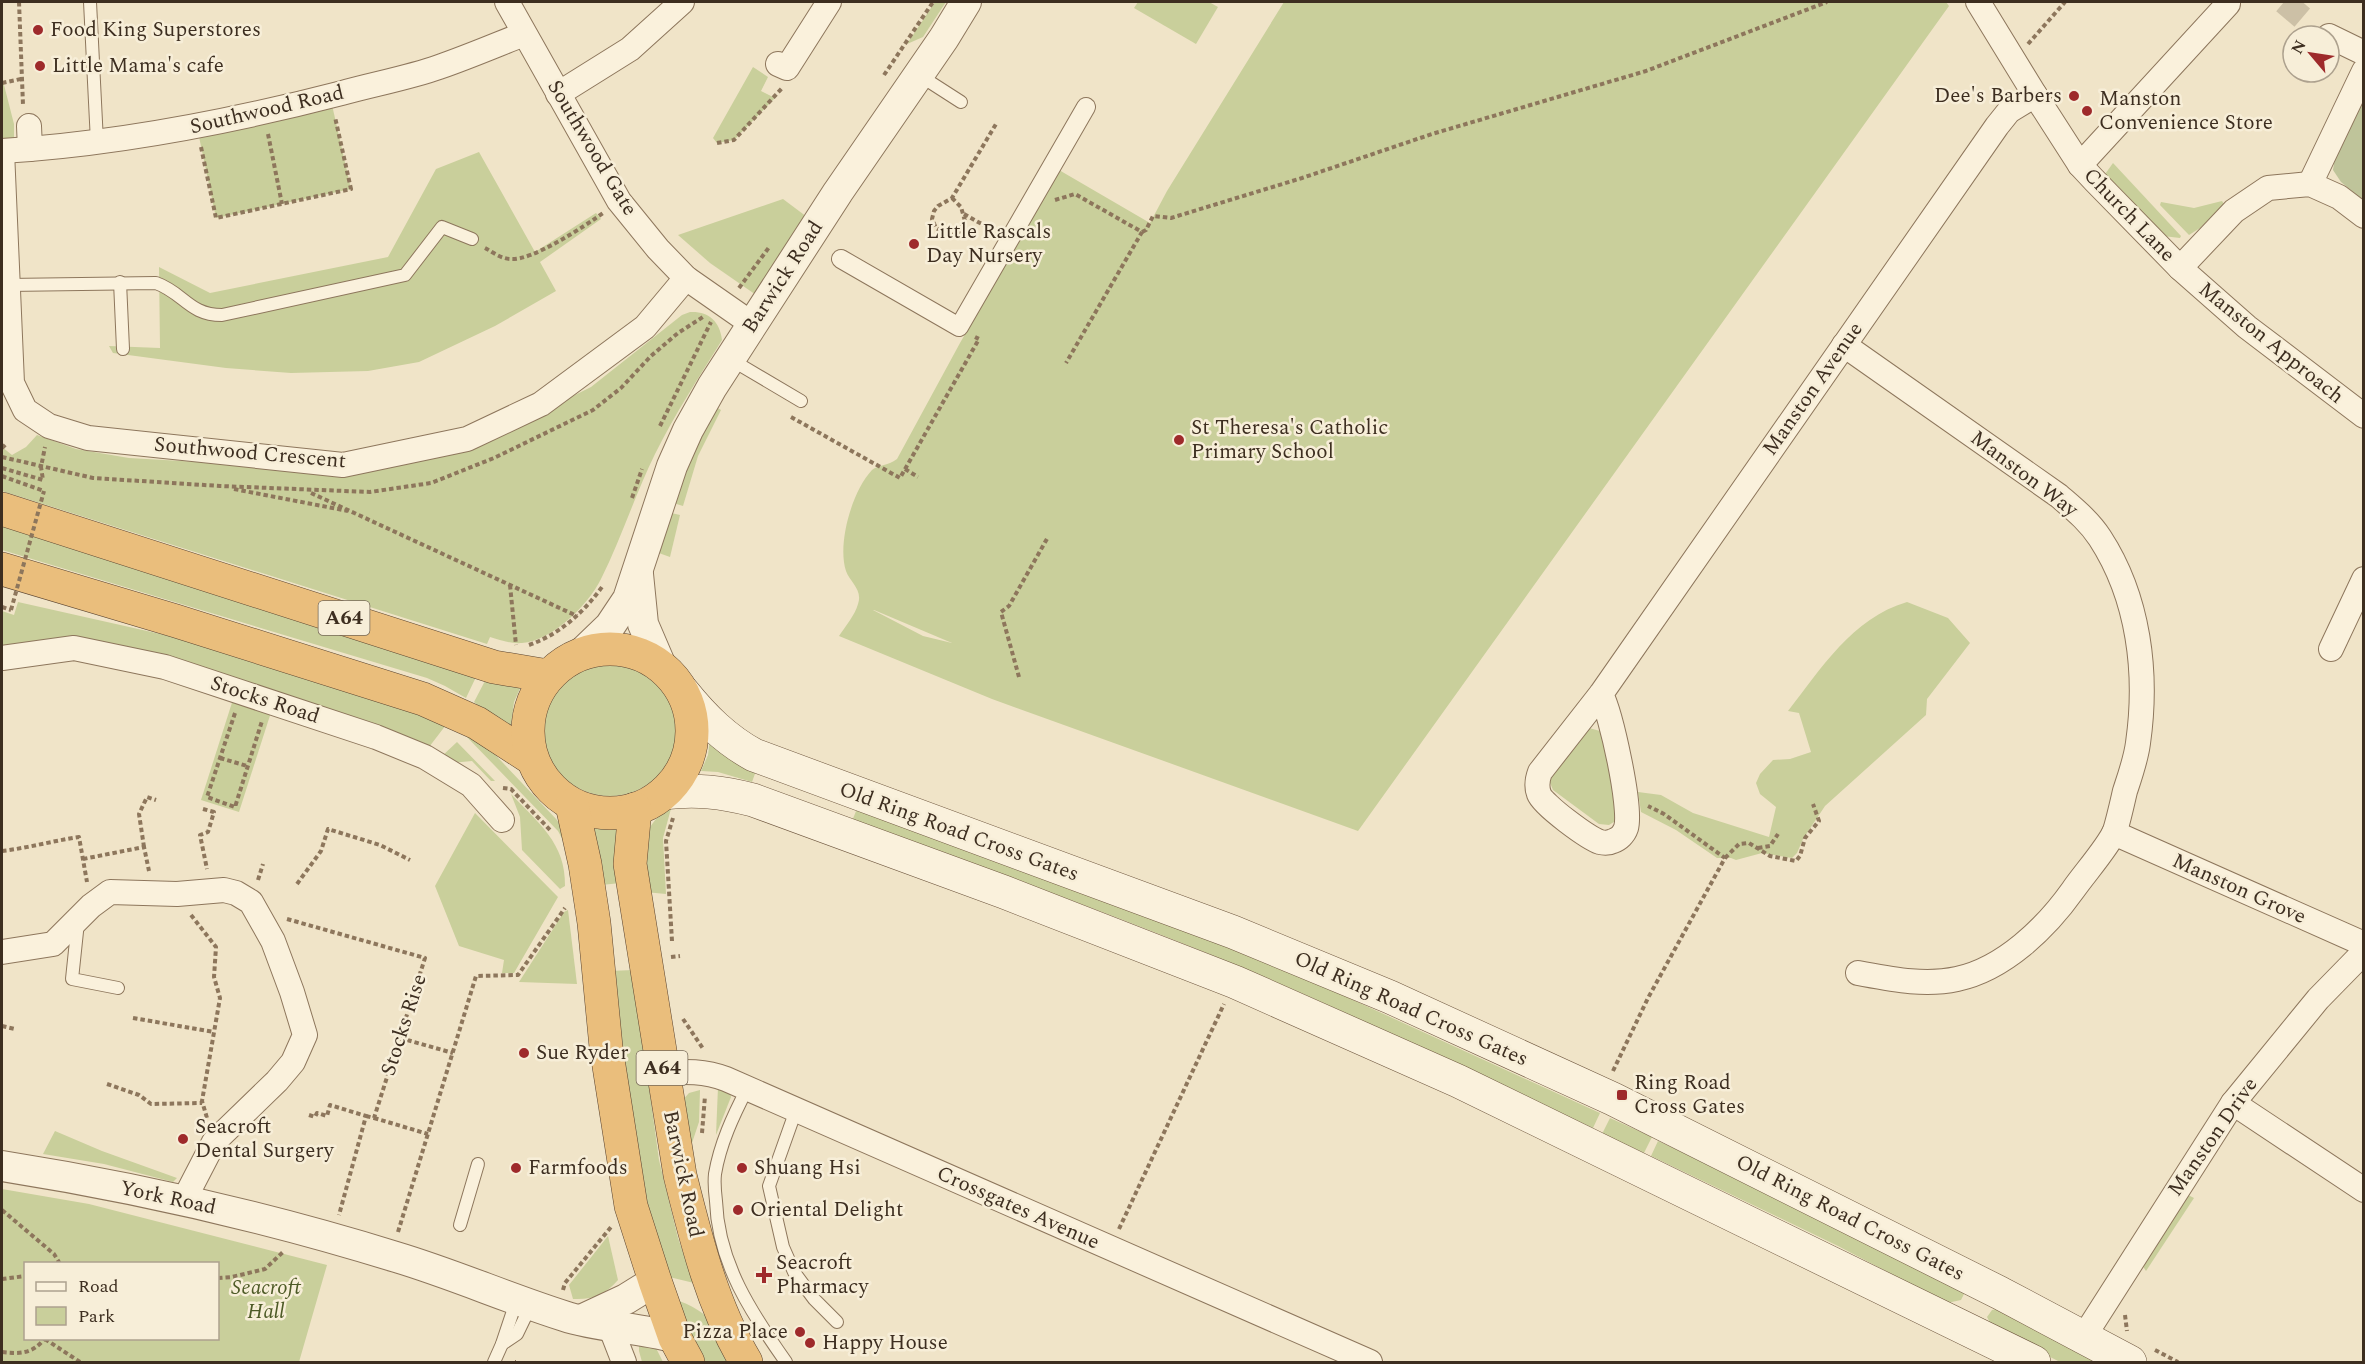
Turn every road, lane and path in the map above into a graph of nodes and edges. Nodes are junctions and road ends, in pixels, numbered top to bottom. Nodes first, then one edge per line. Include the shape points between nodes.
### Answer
1 (19, 2) edge
2 (90, 2) edge
3 (507, 2) edge
4 (682, 2) edge
5 (829, 2) edge
6 (966, 2) edge
7 (1827, 2) edge
8 (1978, 2) edge
9 (2065, 2) edge
10 (2228, 4) dead end
11 (524, 34) junction
12 (2035, 36) dead end
13 (2341, 42) edge
14 (2364, 53) edge
15 (783, 66) joint
16 (2364, 71) edge
17 (918, 75) junction
18 (21, 79) junction
19 (2, 83) edge
20 (558, 94) junction
21 (2035, 95) junction
22 (330, 96) junction
23 (961, 102) dead end
24 (1086, 107) dead end
25 (263, 112) junction
26 (996, 124) dead end
27 (197, 127) junction
28 (30, 138) junction
29 (97, 142) junction
30 (717, 144) dead end
31 (2, 151) edge
32 (2080, 165) junction
33 (2310, 184) junction
34 (952, 198) junction
35 (282, 204) junction
36 (1029, 208) junction
37 (964, 214) junction
38 (599, 216) dead end
39 (2364, 216) edge
40 (940, 230) junction
41 (1142, 232) junction
42 (935, 238) dead end
43 (472, 239) joint
44 (1010, 240) junction
45 (841, 259) dead end
46 (2181, 268) junction
47 (686, 278) junction
48 (120, 282) junction
49 (7, 285) junction
50 (720, 302) junction
51 (752, 324) junction
52 (959, 327) junction
53 (1844, 345) junction
54 (123, 349) dead end
55 (730, 359) junction
56 (1066, 363) dead end
57 (801, 401) dead end
58 (788, 415) dead end
59 (2364, 416) edge
60 (49, 426) junction
61 (657, 431) dead end
62 (7, 443) dead end
63 (2, 448) edge
64 (299, 460) junction
65 (644, 464) dead end
66 (2, 468) edge
67 (905, 469) junction
68 (2, 476) edge
69 (918, 477) dead end
70 (220, 486) dead end
71 (2, 509) edge
72 (630, 509) dead end
73 (354, 513) junction
74 (1048, 537) dead end
75 (2, 569) edge
76 (638, 572) junction
77 (2364, 579) edge
78 (605, 584) dead end
79 (510, 585) junction
80 (2, 607) edge
81 (577, 616) junction
82 (2331, 649) dead end
83 (583, 652) junction
84 (503, 657) junction
85 (2, 658) edge
86 (661, 666) junction
87 (548, 676) junction
88 (1019, 677) dead end
89 (242, 692) junction
90 (683, 692) junction
91 (1601, 693) junction
92 (268, 701) junction
93 (220, 758) junction
94 (531, 758) junction
95 (248, 766) junction
96 (471, 784) junction
97 (1625, 797) junction
98 (156, 800) dead end
99 (670, 802) junction
100 (1813, 804) dead end
101 (572, 805) junction
102 (203, 809) dead end
103 (635, 809) junction
104 (502, 819) dead end
105 (2114, 833) junction
106 (1778, 834) dead end
107 (555, 835) dead end
108 (144, 847) junction
109 (1756, 848) junction
110 (2, 851) edge
111 (1725, 858) junction
112 (83, 859) junction
113 (410, 860) dead end
114 (297, 884) dead end
115 (211, 889) junction
116 (165, 894) junction
117 (573, 905) dead end
118 (85, 912) junction
119 (286, 919) dead end
120 (2364, 944) edge
121 (2, 952) edge
122 (2364, 952) edge
123 (680, 956) dead end
124 (672, 957) junction
125 (673, 967) dead end
126 (1858, 974) dead end
127 (1235, 982) junction
128 (118, 988) dead end
129 (682, 1017) dead end
130 (133, 1018) dead end
131 (2, 1026) edge
132 (15, 1029) dead end
133 (214, 1032) junction
134 (400, 1038) junction
135 (453, 1053) junction
136 (663, 1073) junction
137 (705, 1073) junction
138 (107, 1084) dead end
139 (747, 1089) junction
140 (1602, 1094) junction
141 (2233, 1103) junction
142 (202, 1104) junction
143 (796, 1110) junction
144 (309, 1115) dead end
145 (366, 1116) junction
146 (374, 1118) junction
147 (428, 1134) junction
148 (214, 1142) junction
149 (700, 1142) dead end
150 (478, 1164) dead end
151 (2, 1166) edge
152 (2364, 1190) edge
153 (184, 1200) junction
154 (2, 1210) edge
155 (460, 1226) dead end
156 (612, 1227) dead end
157 (318, 1236) junction
158 (1110, 1248) junction
159 (391, 1255) junction
160 (59, 1262) edge
161 (24, 1276) edge
162 (219, 1278) edge
163 (2, 1279) edge
164 (655, 1281) junction
165 (1982, 1284) junction
166 (562, 1293) dead end
167 (524, 1302) junction
168 (2125, 1311) dead end
169 (581, 1320) junction
170 (725, 1321) junction
171 (837, 1322) dead end
172 (1960, 1325) junction
173 (610, 1326) junction
174 (2084, 1338) junction
175 (44, 1340) edge
176 (47, 1340) edge
177 (2137, 1349) edge
178 (682, 1350) edge
179 (2, 1352) edge
180 (80, 1362) edge
181 (494, 1362) edge
182 (624, 1362) edge
183 (746, 1362) edge
184 (786, 1362) edge
185 (1370, 1362) edge
186 (2034, 1362) edge
187 (2178, 1362) edge

1 - 18 path
2 - 29 lane
3 - 11 street, Southwood Gate
4 - 20 street via 630,49
5 - 15 street
6 - 17 street, Barwick Road
7 - 41 path via 1646,71 1432,134 1171,218 1153,216
8 - 21 street, Church Lane
9 - 12 path
10 - 32 street
11 - 20 street, Southwood Gate
11 - 22 street, Southwood Road via 438,68
13 - 14 street
15 - 30 path via 782,90 734,140
16 - 33 street
17 - 23 lane
17 - 51 street, Barwick Road
18 - 19 path
18 - 28 path
20 - 47 street, Southwood Gate via 619,201
21 - 32 street, Church Lane
21 - 53 street, Manston Avenue via 2009,111 1997,126
22 - 25 street, Southwood Road
22 - 35 path via 351,189
24 - 36 street
25 - 27 street, Southwood Road
25 - 35 path
26 - 34 path
27 - 29 street, Southwood Road
27 - 35 path via 216,218
28 - 29 street, Southwood Road
28 - 31 street, Southwood Road
31 - 49 street, Southwood Crescent
32 - 46 street, Church Lane
33 - 39 street via 2338,197
33 - 46 street, Church Lane via 2268,188 2234,211
34 - 37 path
34 - 40 path via 934,211 933,223
36 - 41 path via 1041,214 1048,202 1075,194
36 - 44 street
37 - 40 path via 959,232 950,236
37 - 44 path
38 - 43 path via 537,254 523,258 500,256
40 - 42 path
41 - 56 path
43 - 48 lane via 442,227 405,275 222,315 208,315 195,309 168,287 156,283
44 - 52 street
45 - 52 street
46 - 59 street, Manston Approach via 2247,327
47 - 50 street, Southwood Gate
47 - 64 street, Southwood Crescent via 645,327 541,404 478,434 343,465
48 - 49 lane
48 - 54 lane
49 - 60 street, Southwood Crescent via 12,383 25,410
50 - 51 street, Southwood Gate
50 - 61 path
51 - 55 street, Barwick Road
52 - 67 path via 979,339
53 - 91 street, Manston Avenue
53 - 105 street, Manston Way via 2060,496 2100,538 2118,573 2141,645 2138,744
55 - 57 lane
55 - 76 street, Barwick Road via 688,429 672,466
58 - 67 path via 900,478
60 - 64 street, Southwood Crescent via 88,438
60 - 66 path via 41,467 43,480
62 - 63 path
64 - 73 path via 307,491
65 - 72 path
67 - 69 path
68 - 80 path, bridge via 44,491 11,610
70 - 73 path
71 - 84 highway, A64
73 - 79 path
74 - 88 path via 1009,606 1001,612
75 - 94 highway, A64 via 423,699 477,723
76 - 83 street, Barwick Road via 628,599 610,626
76 - 86 street, Barwick Road via 643,624
77 - 82 street
78 - 81 path
79 - 81 path
79 - 84 path
81 - 84 path via 541,640
83 - 86 highway, A64 via 610,648 637,653
83 - 87 highway, A64
84 - 87 highway, A64
85 - 89 street, Stocks Road via 74,648 165,667
86 - 90 highway, A64
87 - 94 highway, A64 via 534,698 527,724
89 - 92 street, Stocks Road
89 - 93 path
90 - 99 highway, A64 via 692,727 690,752
90 - 140 main road, Old Ring Road Cross Gates via 732,743 754,756 1233,932
91 - 97 street, Manston Avenue
91 - 97 street, Manston Avenue via 1540,772 1537,788 1543,802 1605,843 1618,838 1626,828
92 - 95 path
92 - 96 street, Stocks Road via 425,757
93 - 95 path
93 - 95 path via 207,798 235,807
94 - 101 highway, A64 via 550,788
96 - 104 street, Stocks Road
96 - 107 path via 511,789
97 - 111 path via 1664,814
98 - 108 path via 147,797 139,814
99 - 103 highway, A64 via 651,802
99 - 124 path via 666,841
99 - 127 main road, Old Ring Road Cross Gates via 692,790 717,791 753,800
100 - 109 path via 1819,821 1796,861 1770,856
101 - 103 highway, A64 via 592,812
101 - 164 highway, A64 via 585,864 606,1047 632,1206
102 - 115 path via 214,812 208,832 200,835
103 - 136 highway, Barwick Road / A64 via 630,864
105 - 120 street, Manston Grove
105 - 126 street, Manston Way via 2061,907 2033,937 1999,962 1959,979 1933,982
106 - 109 path via 1770,846
108 - 112 path
108 - 116 path
109 - 111 path via 1749,843 1739,844
110 - 112 path via 79,837
111 - 140 path via 1648,998
112 - 118 path
113 - 114 path via 380,845 328,829 321,851
115 - 116 street
115 - 148 street via 224,890 251,902 273,941 304,1035 293,1062 277,1082
116 - 118 street via 110,892
116 - 133 path via 216,947 214,977 220,998
117 - 135 path via 563,909 518,975 476,976
118 - 121 street via 53,944
118 - 128 lane via 72,979
119 - 134 path, Stocks Rise via 425,958
122 - 141 street, Manston Drive via 2318,999
123 - 124 path
124 - 125 path
127 - 158 path
127 - 172 main road, Old Ring Road Cross Gates via 1458,1081
129 - 137 path via 706,1054
130 - 133 path
131 - 132 path
133 - 142 path
134 - 135 path
134 - 146 path, Stocks Rise
135 - 147 path
136 - 137 street, Crossgates Avenue
136 - 170 highway, Barwick Road / A64 via 671,1132 692,1224
137 - 139 street, Crossgates Avenue
137 - 149 path
138 - 142 path via 139,1095 151,1104
139 - 143 street, Crossgates Avenue
139 - 184 lane, Barwick Road via 723,1142 715,1176 716,1220 731,1272 746,1303
140 - 165 main road, Old Ring Road Cross Gates
141 - 152 street
141 - 174 street, Manston Drive
142 - 148 path
143 - 158 street, Crossgates Avenue
143 - 171 lane via 769,1186 783,1247 794,1272
144 - 145 path via 327,1116 330,1105
145 - 146 path
145 - 157 path
146 - 147 path
147 - 159 path
148 - 153 street
150 - 155 lane
151 - 153 street, York Road
153 - 157 street, York Road
154 - 160 path
156 - 166 path via 565,1283
157 - 159 street, York Road
157 - 162 path via 265,1269
158 - 185 street, Crossgates Avenue
159 - 167 street, York Road
161 - 163 path
164 - 169 street
164 - 170 highway via 692,1290
164 - 178 highway, York Road / A64
165 - 172 main road
165 - 174 main road, Old Ring Road Cross Gates
167 - 169 street, York Road
167 - 181 lane
168 - 177 path via 2126,1327
169 - 173 street, York Road
170 - 183 highway, A64
172 - 186 main road, Old Ring Road Cross Gates
173 - 178 street, York Road via 652,1330
173 - 182 street
174 - 177 main road, Old Ring Road Cross Gates
175 - 179 path via 37,1349
176 - 180 path
177 - 187 path

